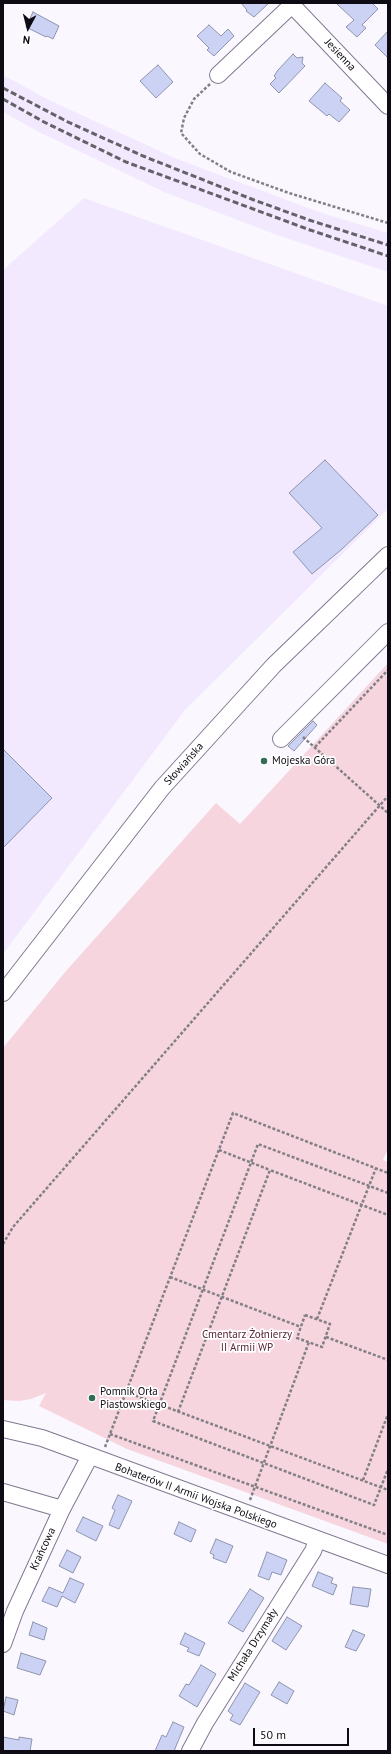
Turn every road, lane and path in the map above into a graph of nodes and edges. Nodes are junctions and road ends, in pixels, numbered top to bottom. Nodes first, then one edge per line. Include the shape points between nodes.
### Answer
1 (293, 4) edge
2 (218, 76) joint
3 (388, 106) edge
4 (388, 223) edge
5 (385, 563) edge
6 (388, 632) edge
7 (388, 670) edge
8 (292, 727) junction
9 (281, 739) dead end
10 (315, 747) junction
11 (388, 796) edge
12 (380, 807) junction
13 (388, 813) edge
14 (3, 993) edge
15 (219, 1150) junction
16 (251, 1163) junction
17 (376, 1168) junction
18 (270, 1170) junction
19 (388, 1173) edge
20 (369, 1186) junction
21 (388, 1193) edge
22 (362, 1205) junction
23 (388, 1215) edge
24 (3, 1244) edge
25 (170, 1277) junction
26 (203, 1290) junction
27 (221, 1297) junction
28 (317, 1319) junction
29 (300, 1327) junction
30 (326, 1337) junction
31 (309, 1342) junction
32 (388, 1360) edge
33 (126, 1392) junction
34 (160, 1405) junction
35 (178, 1412) junction
36 (388, 1414) edge
37 (3, 1429) edge
38 (270, 1446) junction
39 (90, 1456) junction
40 (264, 1463) junction
41 (388, 1469) edge
42 (363, 1480) junction
43 (255, 1486) junction
44 (381, 1487) junction
45 (388, 1490) edge
46 (3, 1492) edge
47 (250, 1500) dead end
48 (62, 1509) junction
49 (388, 1535) edge
50 (317, 1540) junction
51 (388, 1565) edge
52 (9, 1610) edge
53 (3, 1644) edge
54 (190, 1751) edge

1 - 2 street
1 - 3 street, Jesienna
2 - 4 path via 194,99 184,118 181,133 200,154 238,175
5 - 14 street, Słowiańska via 274,665 162,788
6 - 8 street
7 - 10 path
8 - 9 street
8 - 10 path
10 - 12 path
11 - 12 path
12 - 13 path
12 - 24 path via 13,1227
15 - 16 path
15 - 17 path via 233,1113
15 - 25 path
16 - 18 path
16 - 20 path via 258,1144
16 - 26 path
17 - 19 path
17 - 20 path
18 - 22 path
18 - 27 path
20 - 21 path
20 - 22 path
22 - 23 path
22 - 28 path
25 - 26 path
25 - 33 path
26 - 27 path
26 - 34 path
27 - 29 path
27 - 35 path
28 - 29 path via 305,1315
28 - 30 path via 330,1324
29 - 31 path via 297,1338
30 - 31 path via 322,1347
30 - 32 path
31 - 38 path
33 - 34 path
33 - 43 path via 110,1434
34 - 35 path
34 - 40 path via 153,1421
35 - 38 path
36 - 42 path
37 - 39 street, Bohaterów II Armii Wojska Polskiego via 42,1438
38 - 40 path
38 - 42 path
39 - 48 street, Krańcowa
39 - 50 street, Bohaterów II Armii Wojska Polskiego
40 - 43 path
40 - 44 path via 374,1505
41 - 44 path
42 - 44 path
43 - 47 path
43 - 49 path
44 - 45 path
46 - 48 street
48 - 52 street, Krańcowa
50 - 51 street, Bohaterów II Armii Wojska Polskiego
50 - 54 street, Michała Drzymały via 313,1551
52 - 53 street, Krańcowa

